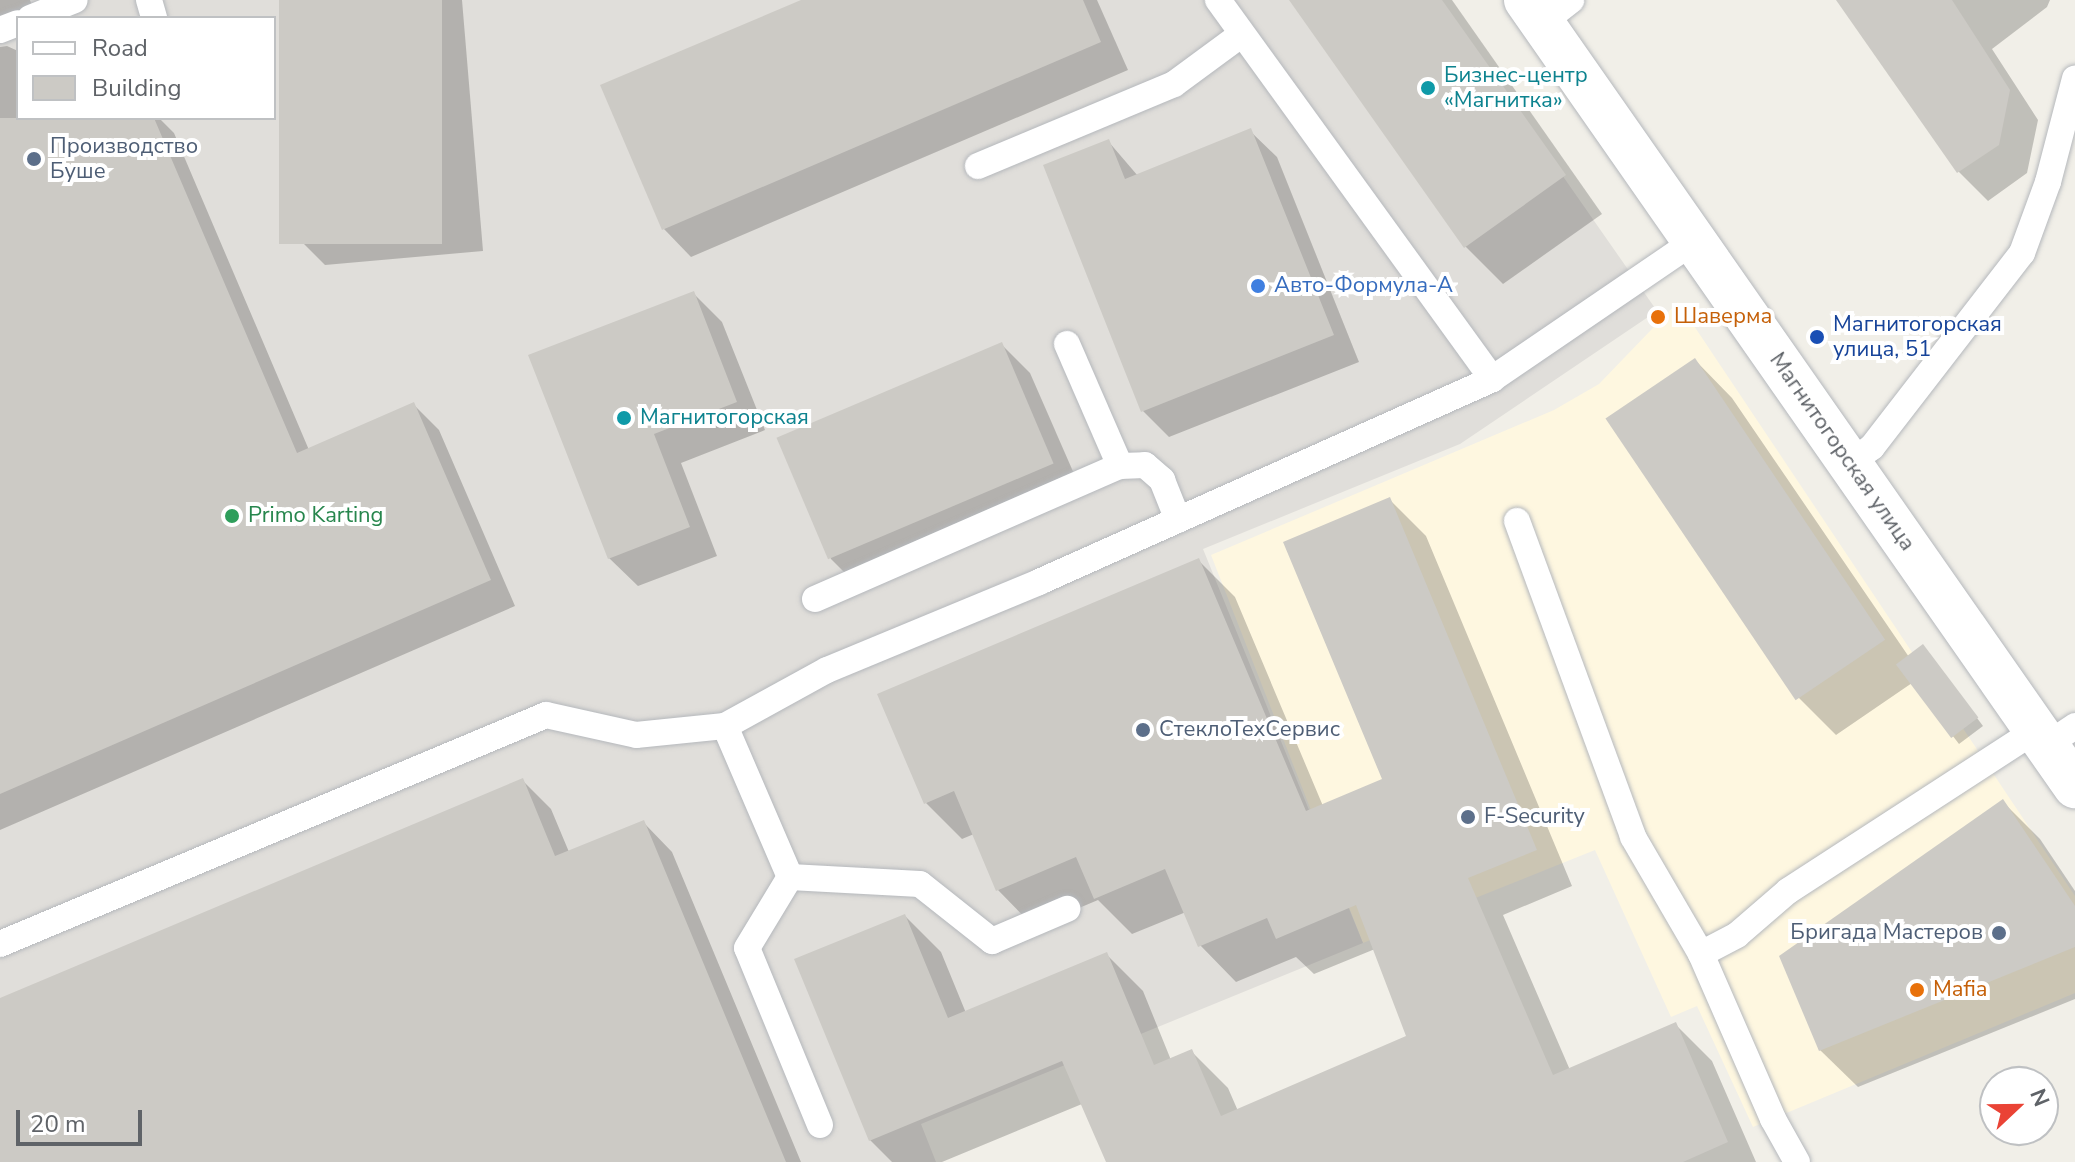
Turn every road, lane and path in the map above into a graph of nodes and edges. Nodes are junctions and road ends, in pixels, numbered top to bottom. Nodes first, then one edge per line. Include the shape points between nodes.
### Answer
1 (75, 0) edge
2 (1218, 0) edge
3 (1546, 8) edge
4 (35, 16) edge
5 (1242, 34) junction
6 (2075, 78) edge
7 (978, 166) dead end
8 (1694, 241) junction
9 (1067, 344) dead end
10 (1492, 379) junction
11 (1850, 463) junction
12 (1120, 466) junction
13 (1178, 520) junction
14 (1517, 521) dead end
15 (815, 599) dead end
16 (725, 726) junction
17 (2053, 734) edge
18 (2075, 786) edge
19 (790, 877) junction
20 (1067, 909) dead end
21 (0, 944) edge
22 (1701, 954) junction
23 (820, 1125) dead end
24 (1797, 1162) edge

1 - 4 lane
2 - 5 lane
3 - 8 street, Магнитогорская улица
5 - 7 lane via 1174,84
5 - 10 lane
6 - 11 lane via 2048,182 2022,253 1872,447
8 - 10 lane
8 - 11 street, Магнитогорская улица
9 - 12 lane
10 - 13 lane
11 - 17 street, Магнитогорская улица
12 - 13 lane via 1145,465 1162,480
12 - 15 lane
13 - 16 lane via 827,670
14 - 22 lane via 1633,837
16 - 19 lane
16 - 21 lane via 636,735 546,715
17 - 18 street, Магнитогорская улица
17 - 22 lane via 1788,891 1737,935
19 - 20 lane via 920,884 992,941
19 - 23 lane via 747,948
22 - 24 lane

